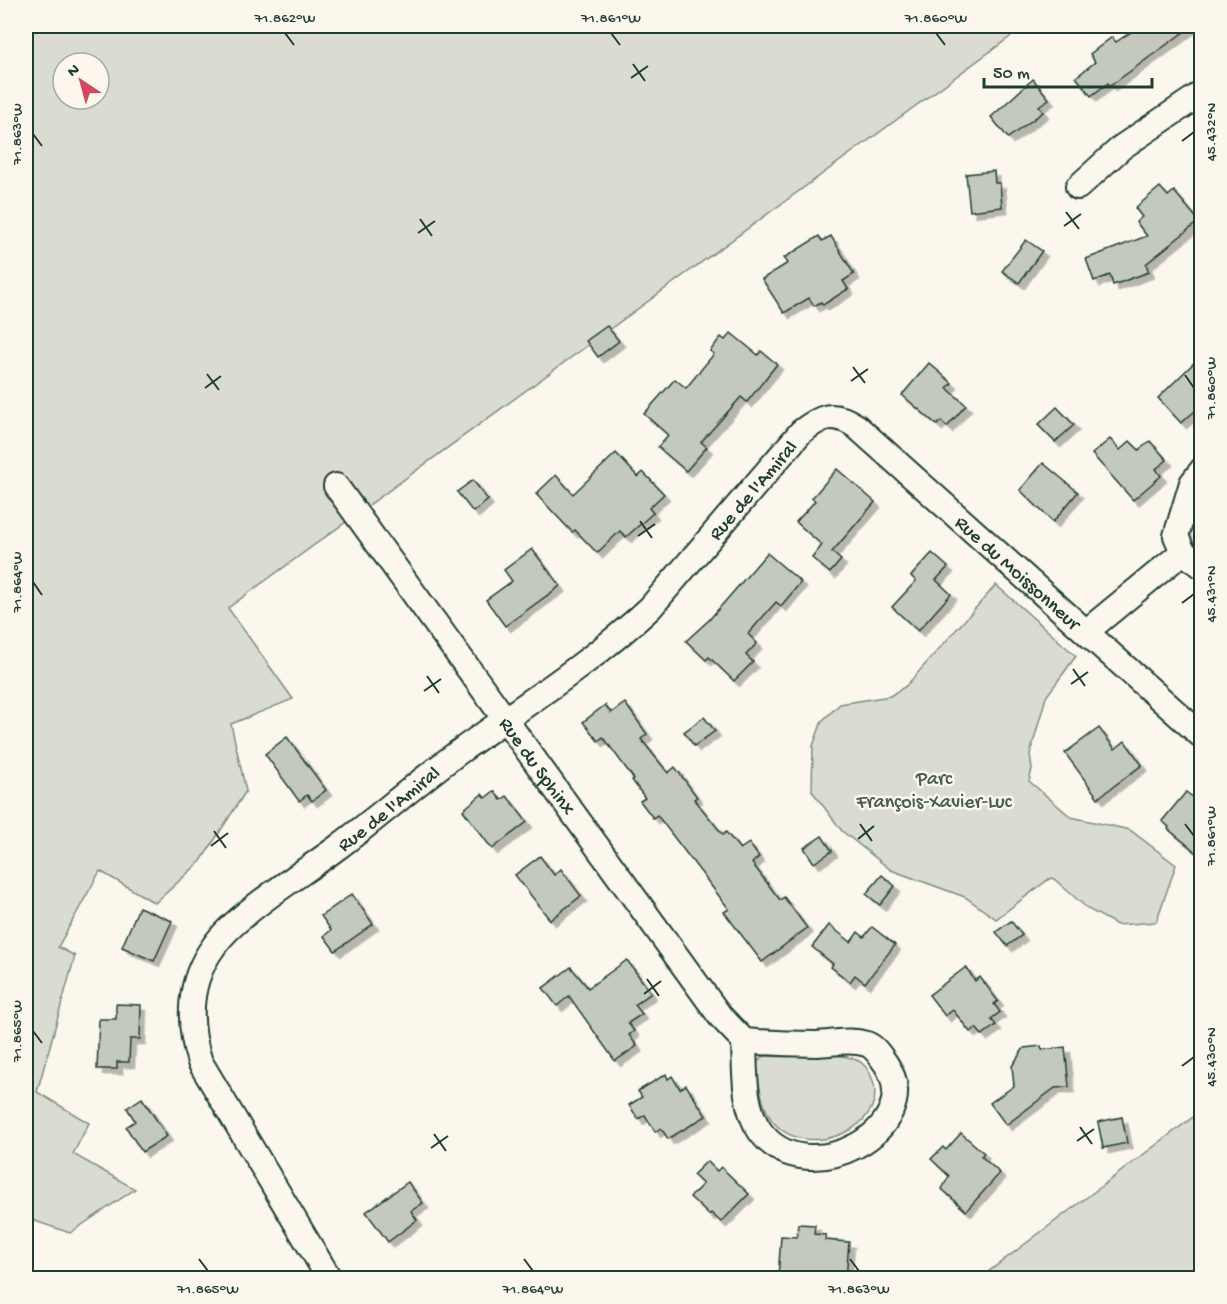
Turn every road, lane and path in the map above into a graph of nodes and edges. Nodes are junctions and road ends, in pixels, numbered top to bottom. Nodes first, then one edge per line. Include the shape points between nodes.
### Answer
1 (1202, 93) edge
2 (1078, 187) dead end
3 (831, 416) joint
4 (1202, 470) edge
5 (336, 486) dead end
6 (1192, 559) edge
7 (1087, 631) junction
8 (506, 720) junction
9 (1202, 736) edge
10 (744, 1041) junction
11 (329, 1278) edge

1 - 2 street via 1122,147
3 - 7 street, Rue du Moissonneur via 856,426
3 - 8 street, Rue de l'Amiral via 817,420 801,432 650,608
4 - 6 street via 1191,483 1176,536
5 - 8 street, Rue du Sphinx
6 - 7 street
7 - 9 street, Rue du Moissonneur
8 - 10 street, Rue du Sphinx via 720,1016
8 - 11 street, Rue de l'Amiral via 231,928 214,944 194,989 192,1030 200,1062
10 - 10 street via 745,1084 752,1114 770,1141 794,1155 823,1158 854,1147 877,1133 887,1119 894,1092 892,1072 870,1045 848,1041

